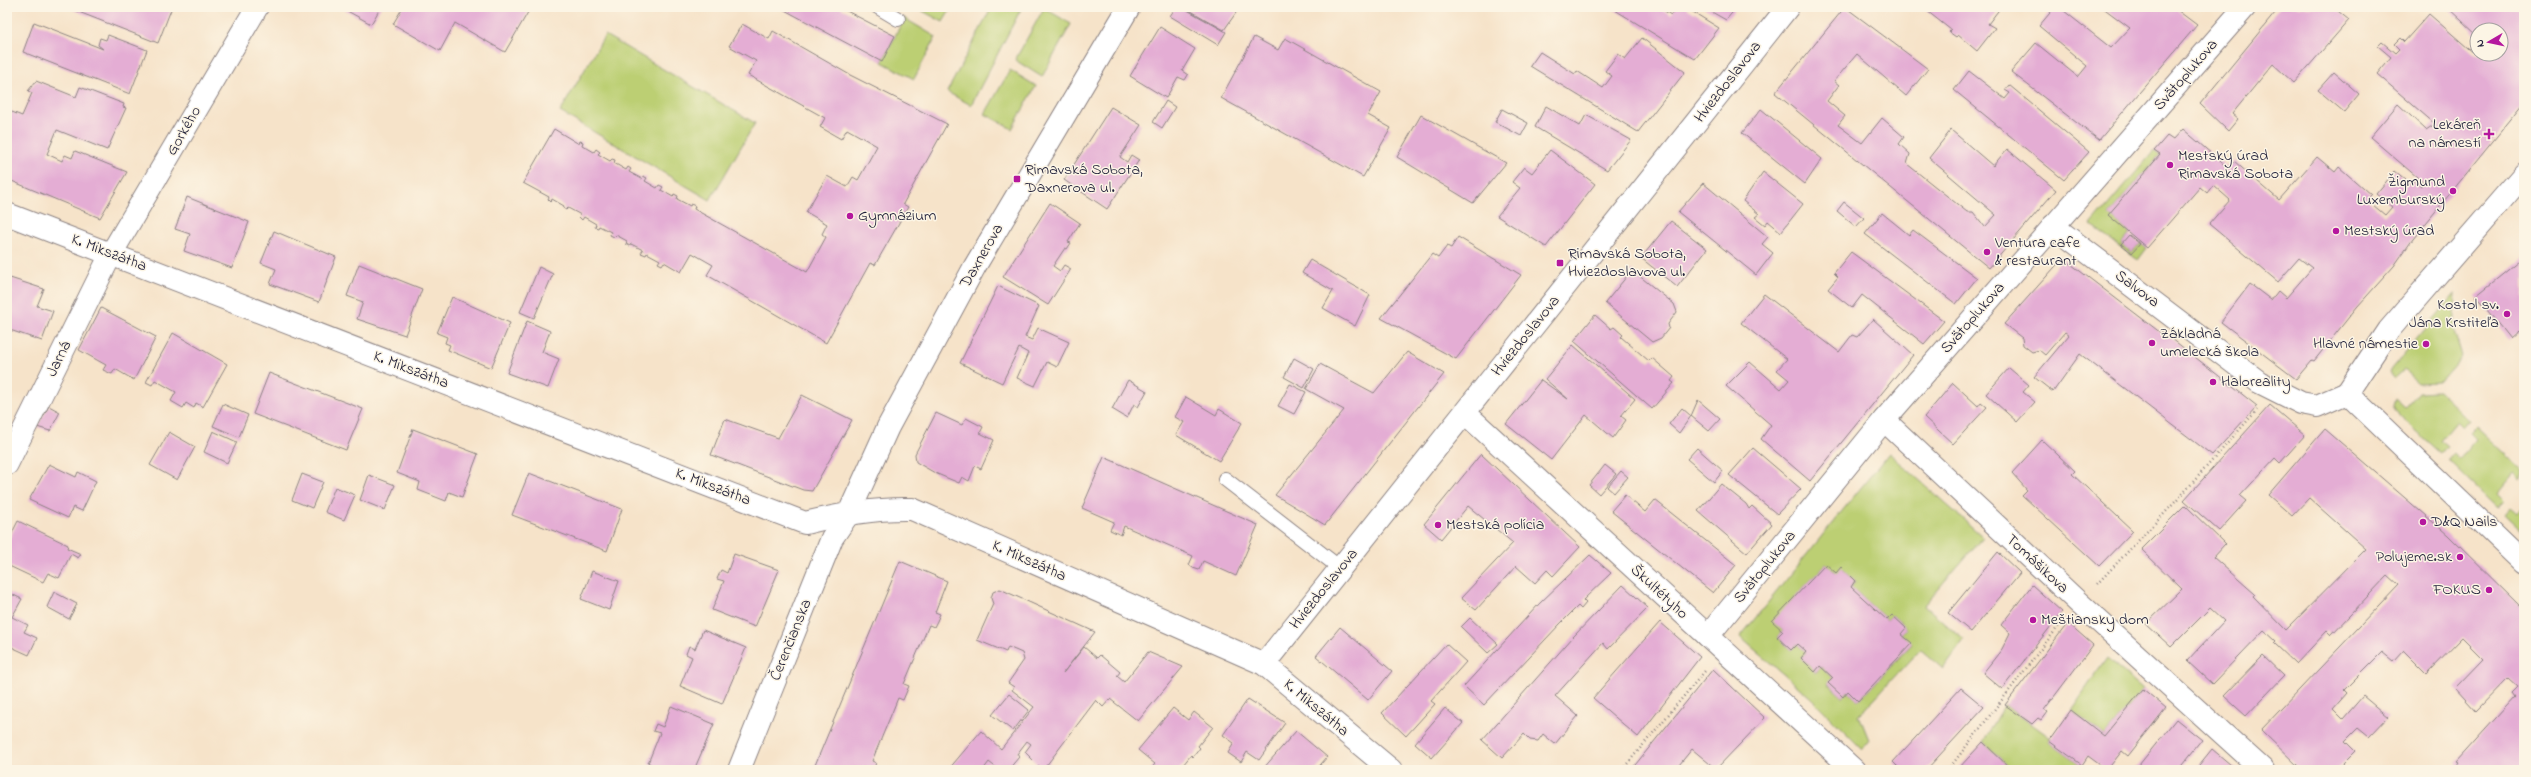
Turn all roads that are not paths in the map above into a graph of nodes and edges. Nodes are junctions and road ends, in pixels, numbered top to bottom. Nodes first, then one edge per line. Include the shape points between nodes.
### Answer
1 (257, 7) edge
2 (878, 7) edge
3 (1129, 7) edge
4 (1788, 7) edge
5 (2245, 7) edge
6 (898, 19) dead end
7 (2524, 174) edge
8 (7, 214) edge
9 (2053, 226) junction
10 (111, 254) junction
11 (2347, 393) junction
12 (1465, 413) junction
13 (1884, 420) junction
14 (7, 464) edge
15 (1225, 479) dead end
16 (848, 513) junction
17 (2524, 563) edge
18 (1340, 568) junction
19 (1708, 636) junction
20 (1264, 664) junction
21 (739, 770) edge
22 (1391, 770) edge
23 (1854, 770) edge
24 (2263, 770) edge

1 - 10 street, Gorkého
2 - 6 lane
3 - 16 street, Daxnerova via 975,266 888,427
4 - 12 street, Hviezdoslavova
5 - 9 street, Svätoplukova
7 - 11 street via 2389,330
8 - 10 street, K. Mikszátha
9 - 11 street, Salvova via 2259,382 2316,406
9 - 13 street, Svätoplukova
10 - 14 street, Jarná
10 - 16 street, K. Mikszátha via 805,523
11 - 17 street
12 - 18 street, Hviezdoslavova
12 - 19 street, Škultétyho
13 - 19 street, Svätoplukova
13 - 24 street, Tomášikova via 2079,603
15 - 18 lane
16 - 20 street, K. Mikszátha via 885,508 912,509
16 - 21 street, Čerenčianska via 832,538
18 - 20 street, Hviezdoslavova
19 - 23 street, Škultétyho
20 - 22 street, K. Mikszátha

